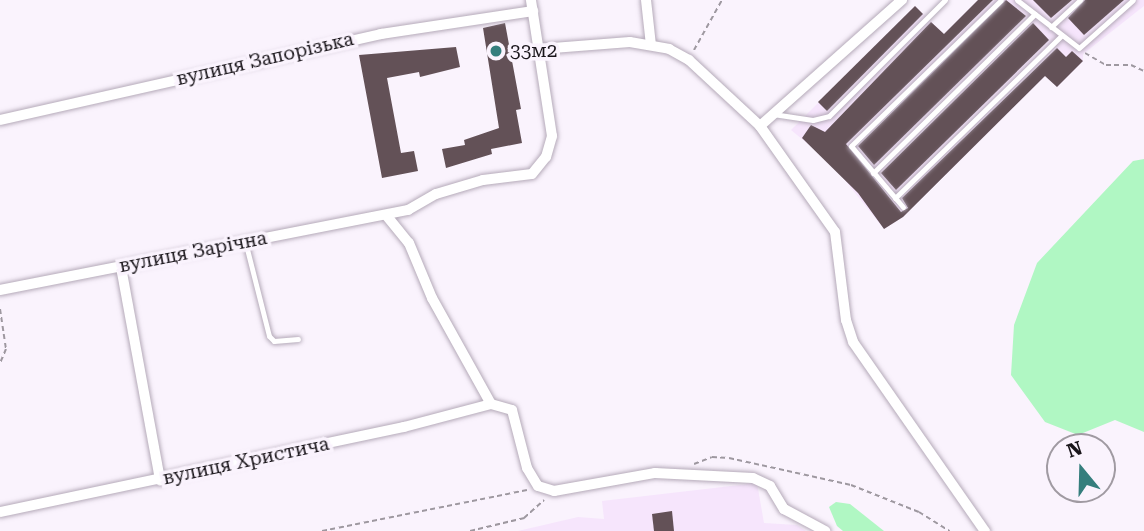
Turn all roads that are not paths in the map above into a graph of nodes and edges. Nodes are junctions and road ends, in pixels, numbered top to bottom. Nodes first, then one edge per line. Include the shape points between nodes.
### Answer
1 (646, 0) edge
2 (902, 0) edge
3 (944, 0) edge
4 (1001, 0) edge
5 (1017, 0) edge
6 (1080, 0) edge
7 (1133, 0) edge
8 (1026, 2) edge
9 (532, 5) edge
10 (1035, 15) junction
11 (1051, 27) junction
12 (1062, 35) junction
13 (652, 45) junction
14 (540, 49) junction
15 (774, 114) junction
16 (0, 120) edge
17 (760, 126) junction
18 (873, 173) junction
19 (895, 198) junction
20 (903, 207) dead end
21 (386, 215) junction
22 (245, 241) junction
23 (121, 267) junction
24 (0, 290) edge
25 (298, 339) dead end
26 (491, 404) junction
27 (160, 480) junction
28 (0, 512) edge
29 (825, 531) edge
30 (985, 531) edge

1 - 13 street
2 - 15 street
3 - 15 lane via 829,116 813,120
4 - 18 lane via 851,146
5 - 8 lane
6 - 11 lane
7 - 12 lane via 1079,48
8 - 10 lane
9 - 14 street, вулиця Зарічна
9 - 16 street, вулиця Запорізька via 381,34
10 - 11 lane
10 - 18 lane
11 - 12 lane
12 - 19 lane
13 - 14 street
13 - 17 street via 689,60
14 - 21 street, вулиця Зарічна via 552,136 541,165 532,174 483,180
15 - 17 street
17 - 30 street via 835,232 853,342
18 - 19 lane
19 - 20 lane
21 - 22 street, вулиця Зарічна
21 - 26 street via 409,243 432,298
22 - 23 street, вулиця Зарічна
22 - 25 lane via 269,336 274,341
23 - 24 street, вулиця Зарічна
23 - 27 street
26 - 27 street, вулиця Христича
26 - 29 street via 512,410 527,468 538,486 554,491 655,473 753,478 770,486 784,509
27 - 28 street, вулиця Христича

